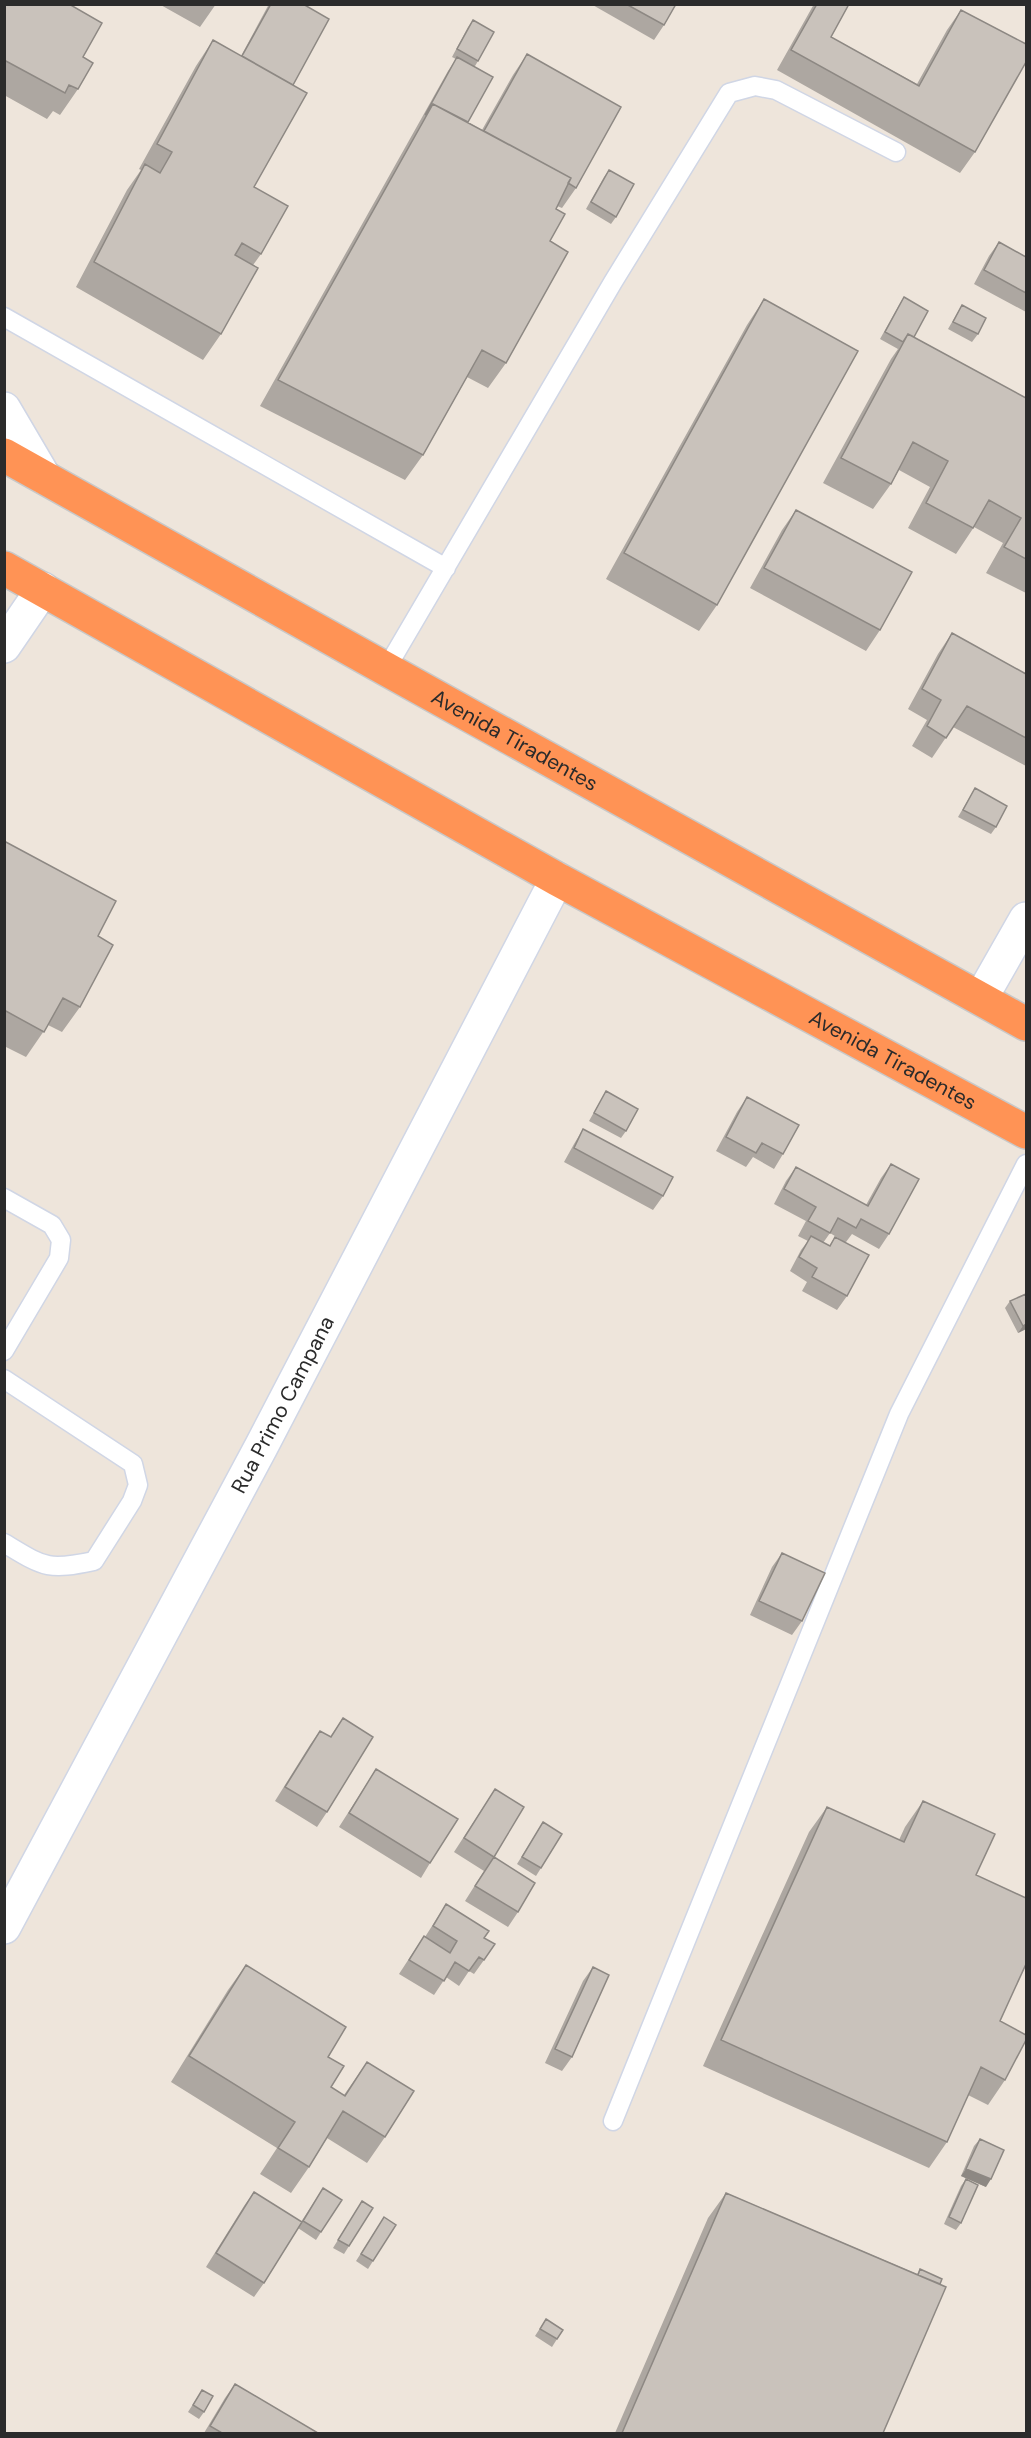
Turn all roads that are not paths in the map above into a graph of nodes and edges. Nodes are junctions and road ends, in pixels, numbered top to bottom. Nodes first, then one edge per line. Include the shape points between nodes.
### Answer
1 (896, 152) dead end
2 (4, 317) edge
3 (4, 409) edge
4 (4, 455) edge
5 (45, 477) junction
6 (4, 567) edge
7 (446, 568) junction
8 (43, 589) junction
9 (4, 646) edge
10 (386, 669) junction
11 (557, 879) junction
12 (1026, 919) edge
13 (981, 998) junction
14 (1026, 1024) edge
15 (1026, 1132) edge
16 (1026, 1164) edge
17 (4, 1198) edge
18 (4, 1351) edge
19 (4, 1379) edge
20 (4, 1543) edge
21 (4, 1927) edge
22 (613, 2121) dead end

1 - 7 lane via 776,90 755,86 729,93
2 - 7 lane
3 - 5 street
4 - 5 highway, Avenida Tiradentes
5 - 10 highway, Avenida Tiradentes
6 - 8 highway, Avenida Tiradentes
7 - 10 lane
8 - 9 street
8 - 11 highway, Avenida Tiradentes
10 - 13 highway, Avenida Tiradentes
11 - 15 highway, Avenida Tiradentes
11 - 21 street, Rua Primo Campana via 267,1436
12 - 13 street
13 - 14 highway, Avenida Tiradentes
16 - 22 lane via 899,1414
17 - 18 lane via 52,1225 61,1240 59,1258
19 - 20 lane via 133,1464 138,1485 94,1561 66,1567 40,1565

